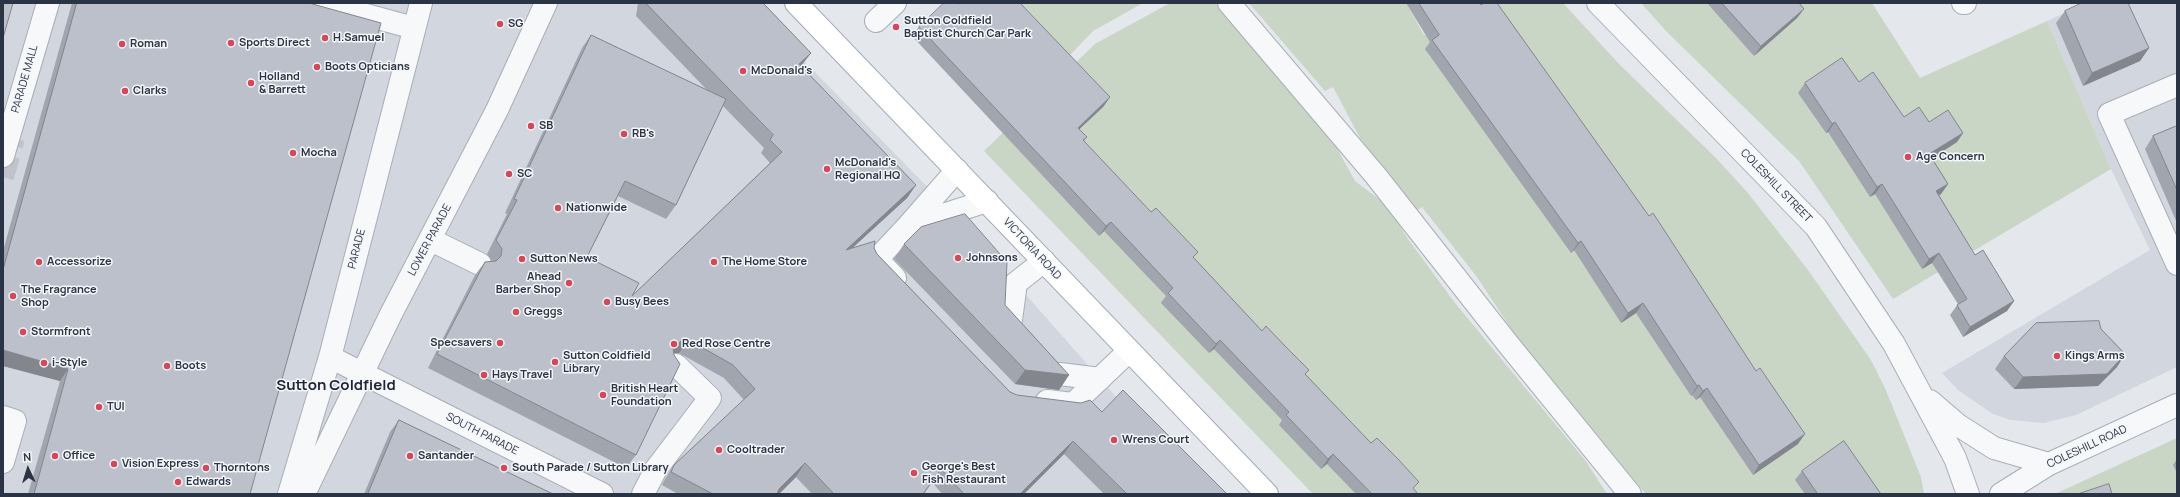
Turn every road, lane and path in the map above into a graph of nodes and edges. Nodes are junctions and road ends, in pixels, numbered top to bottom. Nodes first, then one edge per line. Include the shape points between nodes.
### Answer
1 (48, 3) edge
2 (322, 3) edge
3 (420, 3) edge
4 (546, 3) edge
5 (796, 3) edge
6 (895, 3) edge
7 (1229, 3) edge
8 (1598, 3) edge
9 (876, 21) dead end
10 (414, 28) junction
11 (2177, 85) edge
12 (3, 156) tunnel mouth
13 (957, 170) junction
14 (987, 201) junction
15 (908, 226) junction
16 (431, 240) junction
17 (1044, 261) junction
18 (480, 264) dead end
19 (2177, 264) edge
20 (910, 293) edge
21 (1011, 320) edge
22 (1129, 352) junction
23 (330, 357) junction
24 (676, 365) edge
25 (362, 374) junction
26 (1060, 374) edge
27 (1100, 379) junction
28 (1922, 394) junction
29 (1025, 398) edge
30 (2177, 405) edge
31 (3, 417) edge
32 (3, 462) edge
33 (2049, 464) junction
34 (309, 485) edge
35 (289, 494) edge
36 (602, 494) edge
37 (643, 494) edge
38 (1267, 494) edge
39 (1630, 494) edge
40 (1968, 494) edge
41 (2001, 494) edge

1 - 12 street, PARADE MALL
2 - 10 street
3 - 10 street, PARADE
4 - 16 street, LOWER PARADE via 497,110
5 - 13 main road, VICTORIA ROAD
6 - 9 street
7 - 39 street via 1376,176
8 - 28 street, COLESHILL STREET via 1816,227 1894,344
10 - 23 street, PARADE
11 - 19 street via 2109,114
13 - 14 main road, VICTORIA ROAD
13 - 15 street
14 - 15 street
14 - 17 main road, VICTORIA ROAD
15 - 20 street via 877,259
16 - 18 street
16 - 25 street, LOWER PARADE
17 - 21 street via 1016,283
17 - 22 main road, VICTORIA ROAD
22 - 27 street
22 - 38 main road, VICTORIA ROAD
23 - 25 street, SOUTH PARADE
23 - 35 street, PARADE
24 - 37 street via 710,398 656,469
25 - 34 street, LOWER PARADE
25 - 36 street, SOUTH PARADE
26 - 27 street
27 - 29 street via 1073,404
28 - 33 street, COLESHILL STREET via 1958,425 1994,448
28 - 40 street, COLESHILL STREET via 1955,458
30 - 33 street, COLESHILL ROAD
31 - 32 street via 15,421
33 - 41 street, COLESHILL ROAD

